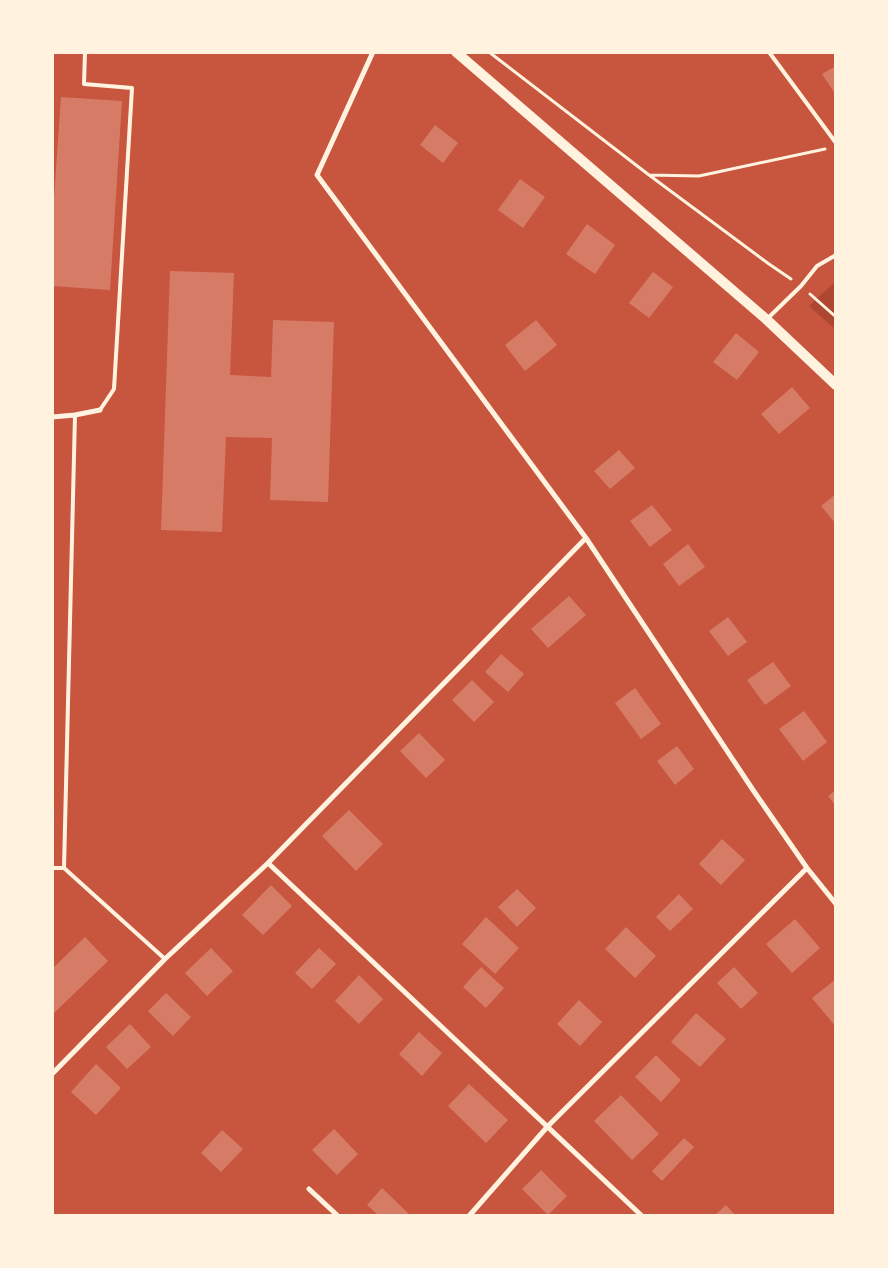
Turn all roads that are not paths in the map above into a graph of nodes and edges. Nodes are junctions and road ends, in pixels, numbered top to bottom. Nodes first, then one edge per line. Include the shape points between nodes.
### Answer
1 (85, 52) edge
2 (373, 52) edge
3 (456, 52) edge
4 (769, 52) edge
5 (836, 143) edge
6 (836, 254) edge
7 (766, 319) junction
8 (836, 385) edge
9 (100, 410) joint
10 (76, 415) junction
11 (52, 417) edge
12 (586, 538) junction
13 (268, 863) junction
14 (52, 868) edge
15 (64, 868) junction
16 (807, 868) junction
17 (836, 904) edge
18 (165, 959) junction
19 (52, 1074) edge
20 (548, 1126) junction
21 (309, 1189) dead end
22 (338, 1216) edge
23 (469, 1216) edge
24 (642, 1216) edge

1 - 9 lane via 84,84 132,88 114,389
2 - 12 street via 317,175
3 - 7 main road
4 - 5 lane
6 - 7 lane via 817,266
7 - 8 main road
9 - 10 street
10 - 11 street
10 - 15 lane
12 - 13 street
12 - 16 street
13 - 18 street
13 - 20 street
14 - 15 lane
15 - 18 lane
16 - 17 street
16 - 20 street
18 - 19 street
20 - 23 street
20 - 24 street
21 - 22 street

